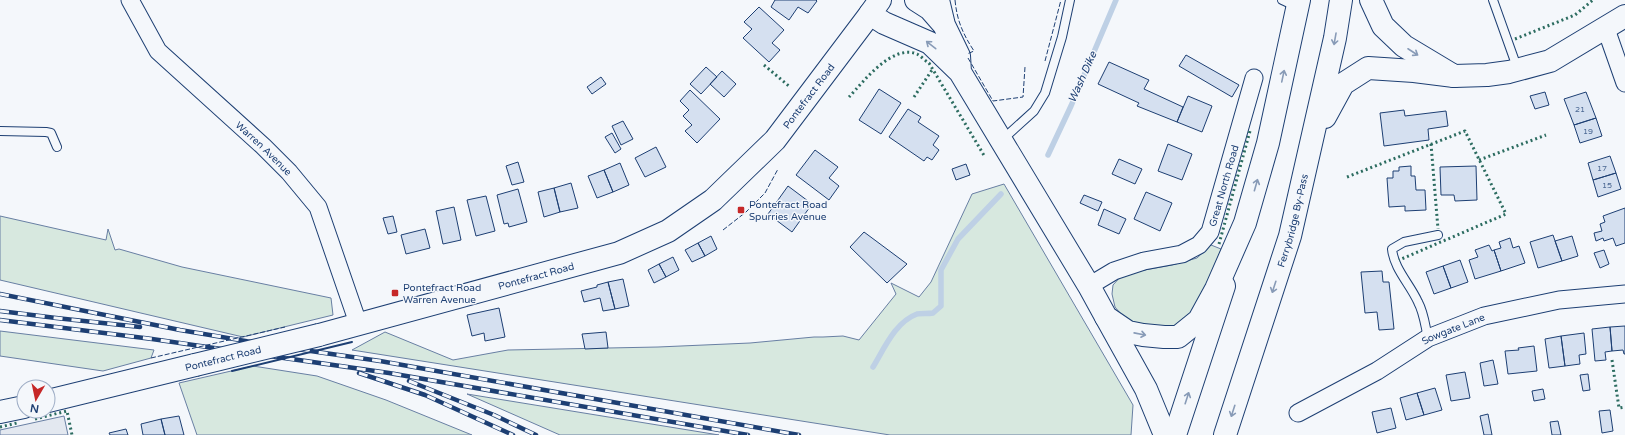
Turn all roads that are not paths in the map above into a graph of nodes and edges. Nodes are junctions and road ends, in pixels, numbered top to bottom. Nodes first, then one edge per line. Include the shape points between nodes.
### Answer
1 (130, 0) edge
2 (916, 0) edge
3 (938, 0) edge
4 (1070, 0) edge
5 (1341, 0) edge
6 (1371, 0) edge
7 (1493, 0) edge
8 (1293, 3) edge
9 (875, 7) edge
10 (1625, 16) edge
11 (944, 25) junction
12 (1606, 29) junction
13 (1518, 70) junction
14 (960, 72) junction
15 (1454, 76) junction
16 (1254, 78) dead end
17 (1625, 83) edge
18 (0, 131) edge
19 (1001, 140) junction
20 (1312, 141) junction
21 (57, 147) dead end
22 (1245, 223) junction
23 (1438, 235) dead end
24 (1089, 286) junction
25 (1625, 294) edge
26 (1106, 318) junction
27 (358, 323) junction
28 (1428, 338) junction
29 (56, 399) edge
30 (16, 409) edge
31 (0, 412) edge
32 (1298, 413) dead end
33 (1165, 435) edge
34 (1175, 435) edge
35 (1225, 435) edge

1 - 27 street, Warren Avenue via 158,51 263,146 318,207
2 - 11 main road via 930,9
3 - 11 main road
4 - 19 lane via 1045,93 1034,111
5 -> 20 main road, Ferrybridge By-Pass
6 -> 15 main road via 1383,26 1404,46
7 - 13 lane
22 -> 8 main road via 1268,143
14 -> 9 main road via 930,43 884,24
9 - 27 main road, Pontefract Road via 775,140 713,200 668,231 620,253
10 - 12 main road
11 - 14 main road via 958,56
12 - 13 main road via 1550,61
12 - 17 street
13 - 15 main road via 1487,75
14 - 19 main road
15 - 20 main road via 1402,69 1368,68 1343,84
16 - 24 street, Great North Road via 1210,232 1199,245 1182,254 1144,261 1114,271
18 - 21 lane via 51,133
19 - 24 main road
20 -> 35 main road, Ferrybridge By-Pass via 1290,236
26 -> 22 main road via 1128,332 1178,337 1199,320 1216,289
34 -> 22 main road
23 - 28 lane via 1404,242 1392,249 1393,259 1418,301
24 - 26 main road
25 - 28 street, Sowgate Lane via 1559,300 1484,316
26 - 33 main road via 1146,389
27 - 29 main road, Pontefract Road, bridge
28 - 32 street, Sowgate Lane via 1376,371
30 - 31 main road

